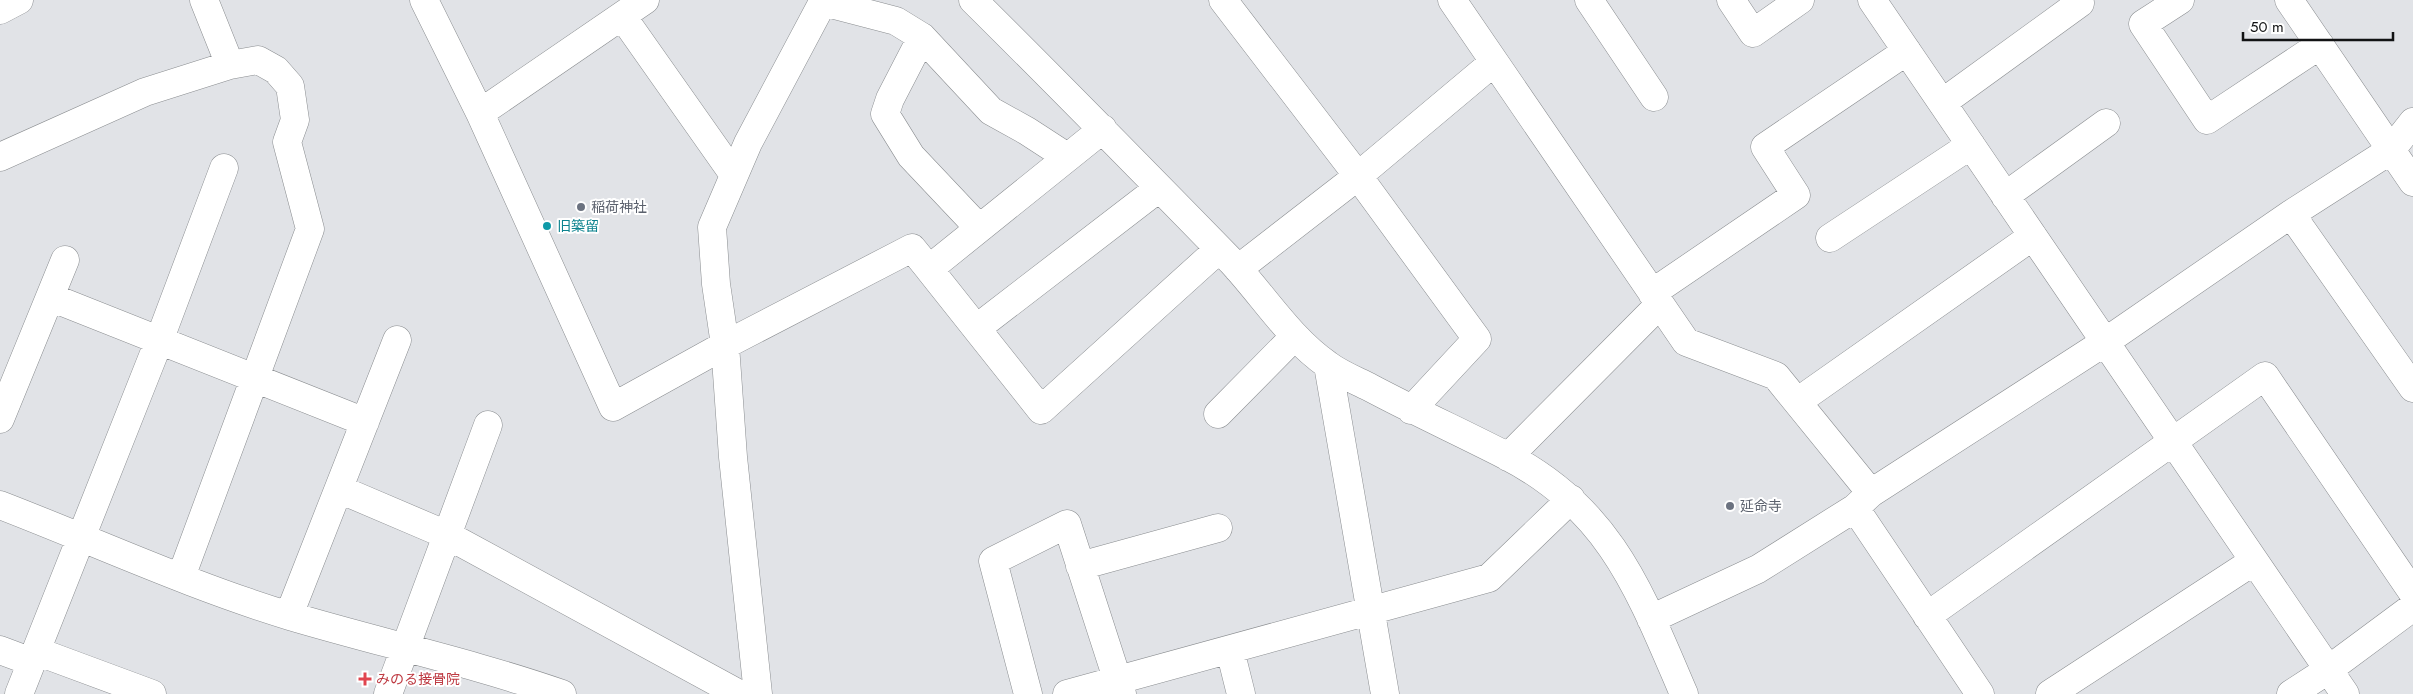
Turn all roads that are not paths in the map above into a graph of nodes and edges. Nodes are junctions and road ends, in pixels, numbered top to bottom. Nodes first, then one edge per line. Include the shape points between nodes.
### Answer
1 (19, 0) edge
2 (204, 0) edge
3 (424, 0) edge
4 (645, 0) edge
5 (973, 0) edge
6 (1223, 0) edge
7 (1589, 0) edge
8 (1731, 0) edge
9 (1800, 0) edge
10 (2180, 0) edge
11 (2289, 0) edge
12 (823, 1) edge
13 (1458, 2) edge
14 (1880, 3) edge
15 (2080, 3) dead end
16 (0, 10) edge
17 (622, 16) junction
18 (922, 38) junction
19 (2320, 45) junction
20 (1907, 51) junction
21 (1494, 62) junction
22 (230, 64) junction
23 (1654, 96) dead end
24 (1942, 103) junction
25 (480, 113) junction
26 (2413, 122) edge
27 (2106, 123) dead end
28 (1103, 129) junction
29 (1971, 145) junction
30 (2391, 150) junction
31 (0, 157) edge
32 (1067, 157) junction
33 (224, 168) dead end
34 (734, 175) junction
35 (1358, 176) junction
36 (2413, 182) edge
37 (1159, 188) junction
38 (2005, 196) junction
39 (2292, 214) junction
40 (979, 228) junction
41 (2033, 236) junction
42 (1830, 238) dead end
43 (1219, 249) junction
44 (65, 260) dead end
45 (929, 269) junction
46 (1238, 269) junction
47 (50, 297) junction
48 (1656, 299) junction
49 (977, 328) junction
50 (1296, 336) junction
51 (159, 340) junction
52 (397, 340) dead end
53 (2105, 342) junction
54 (725, 345) junction
55 (1328, 365) junction
56 (254, 378) junction
57 (2413, 388) edge
58 (1797, 402) junction
59 (1410, 410) junction
60 (1218, 414) dead end
61 (0, 419) edge
62 (365, 422) junction
63 (488, 425) dead end
64 (2173, 442) junction
65 (1508, 457) junction
66 (339, 489) junction
67 (1571, 499) junction
68 (1863, 500) junction
69 (0, 505) edge
70 (1218, 528) dead end
71 (81, 536) junction
72 (447, 536) junction
73 (2254, 561) junction
74 (1080, 566) junction
75 (181, 576) junction
76 (2413, 593) edge
77 (2413, 608) edge
78 (1372, 611) junction
79 (289, 616) junction
80 (1927, 616) junction
81 (1651, 619) junction
82 (406, 647) junction
83 (0, 650) edge
84 (1230, 650) junction
85 (34, 656) junction
86 (2328, 670) junction
87 (1120, 687) edge
88 (141, 692) edge
89 (19, 694) edge
90 (388, 694) edge
91 (562, 694) edge
92 (739, 694) edge
93 (758, 694) edge
94 (1028, 694) edge
95 (1067, 694) edge
96 (1241, 694) edge
97 (1385, 694) edge
98 (1684, 694) edge
99 (1980, 694) edge
100 (2050, 694) edge
101 (2291, 694) edge
102 (2345, 694) edge

1 - 16 street
2 - 22 street
3 - 25 street
4 - 17 street
5 - 28 street
6 - 35 street
7 - 23 street
8 - 9 street via 1753,33
10 - 19 street via 2143,24 2207,120
11 - 19 street
12 - 18 street via 896,21
12 - 34 street
13 - 21 street
14 - 20 street
15 - 24 street
17 - 25 street
17 - 34 street
18 - 32 street via 991,111
18 - 40 street via 890,98 885,114 911,156
19 - 30 street
20 - 24 street
20 - 48 street via 1765,147 1796,195
21 - 35 street
21 - 48 street
22 - 31 street via 144,92
22 - 56 street via 258,60 276,70 290,86 295,120 287,142 310,229
24 - 29 street
25 - 54 street via 613,407
26 - 30 street
27 - 38 street
28 - 32 street
28 - 37 street
29 - 38 street
29 - 42 street
30 - 36 street
30 - 39 street
32 - 40 street
33 - 51 street
34 - 54 street via 712,227
35 - 46 street
35 - 59 street via 1477,339
37 - 43 street
37 - 49 street
38 - 41 street
39 - 53 street
39 - 57 street
40 - 45 street
41 - 53 street
41 - 58 street
43 - 46 street
43 - 49 street via 1041,410
44 - 47 street
45 - 49 street
45 - 54 street via 912,248
46 - 50 street
47 - 51 street
47 - 61 street
48 - 58 street via 1686,342 1776,376
48 - 65 street
50 - 55 street
50 - 60 street
51 - 56 street
51 - 71 street
52 - 62 street
53 - 64 street
53 - 68 street
54 - 93 street via 733,457
55 - 59 street
55 - 78 street
56 - 62 street
56 - 75 street
58 - 68 street
59 - 65 street
62 - 66 street
63 - 72 street
64 - 73 street
64 - 76 street via 2265,376
64 - 80 street
65 - 67 street
66 - 72 street
66 - 79 street
67 - 78 street via 1489,578
67 - 81 street via 1601,531 1632,579
68 - 80 street
68 - 81 street via 1758,569
69 - 71 street
70 - 74 street
71 - 75 street
71 - 85 street
72 - 82 street
72 - 92 street
73 - 86 street
73 - 100 street
74 - 87 street
74 - 94 street via 1067,524 994,561
75 - 79 street
77 - 86 street
78 - 84 street
78 - 97 street
79 - 82 street
80 - 99 street
81 - 98 street
82 - 90 street
82 - 91 street via 511,676
83 - 85 street
84 - 87 street
84 - 96 street
85 - 88 street
85 - 89 street
86 - 101 street
86 - 102 street
87 - 95 street

